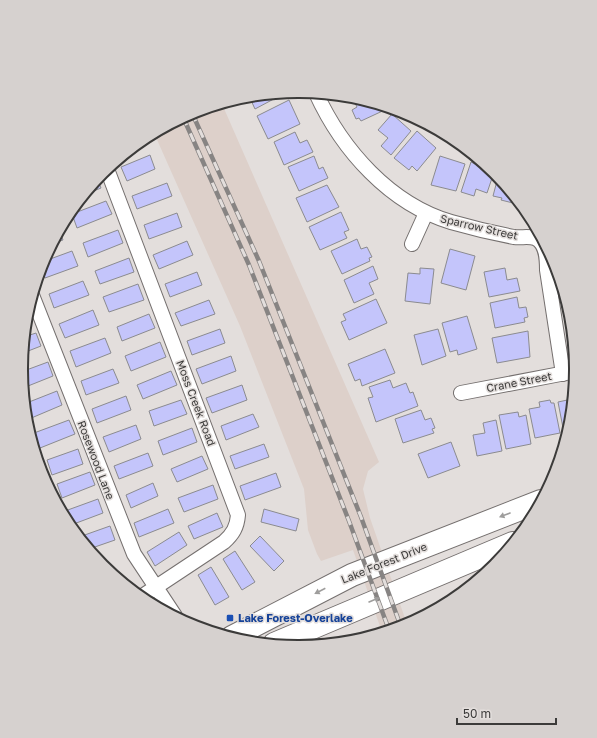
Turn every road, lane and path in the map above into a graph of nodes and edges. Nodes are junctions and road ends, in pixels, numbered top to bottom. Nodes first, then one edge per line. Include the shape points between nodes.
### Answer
1 (320, 99) edge
2 (110, 176) edge
3 (426, 213) junction
4 (535, 238) edge
5 (412, 244) dead end
6 (547, 263) edge
7 (36, 304) edge
8 (569, 373) edge
9 (461, 393) dead end
10 (533, 504) edge
11 (501, 548) edge
12 (155, 586) junction
13 (146, 593) edge
14 (169, 607) edge
15 (240, 633) edge
16 (285, 639) edge

1 - 3 street, Sparrow Street via 341,137 358,159 393,191
2 - 12 street, Moss Creek Road via 238,515 232,535 224,542
3 - 4 street, Sparrow Street via 516,237
3 - 5 street, Sparrow Street
6 - 8 street, Sparrow Street
7 - 12 street, Rosewood Lane via 134,554
8 - 9 street, Crane Street
10 -> 15 main road, Lake Forest Drive via 352,575
16 -> 11 main road
12 - 13 street, Moss Creek Road
12 - 14 street, Rosewood Lane

